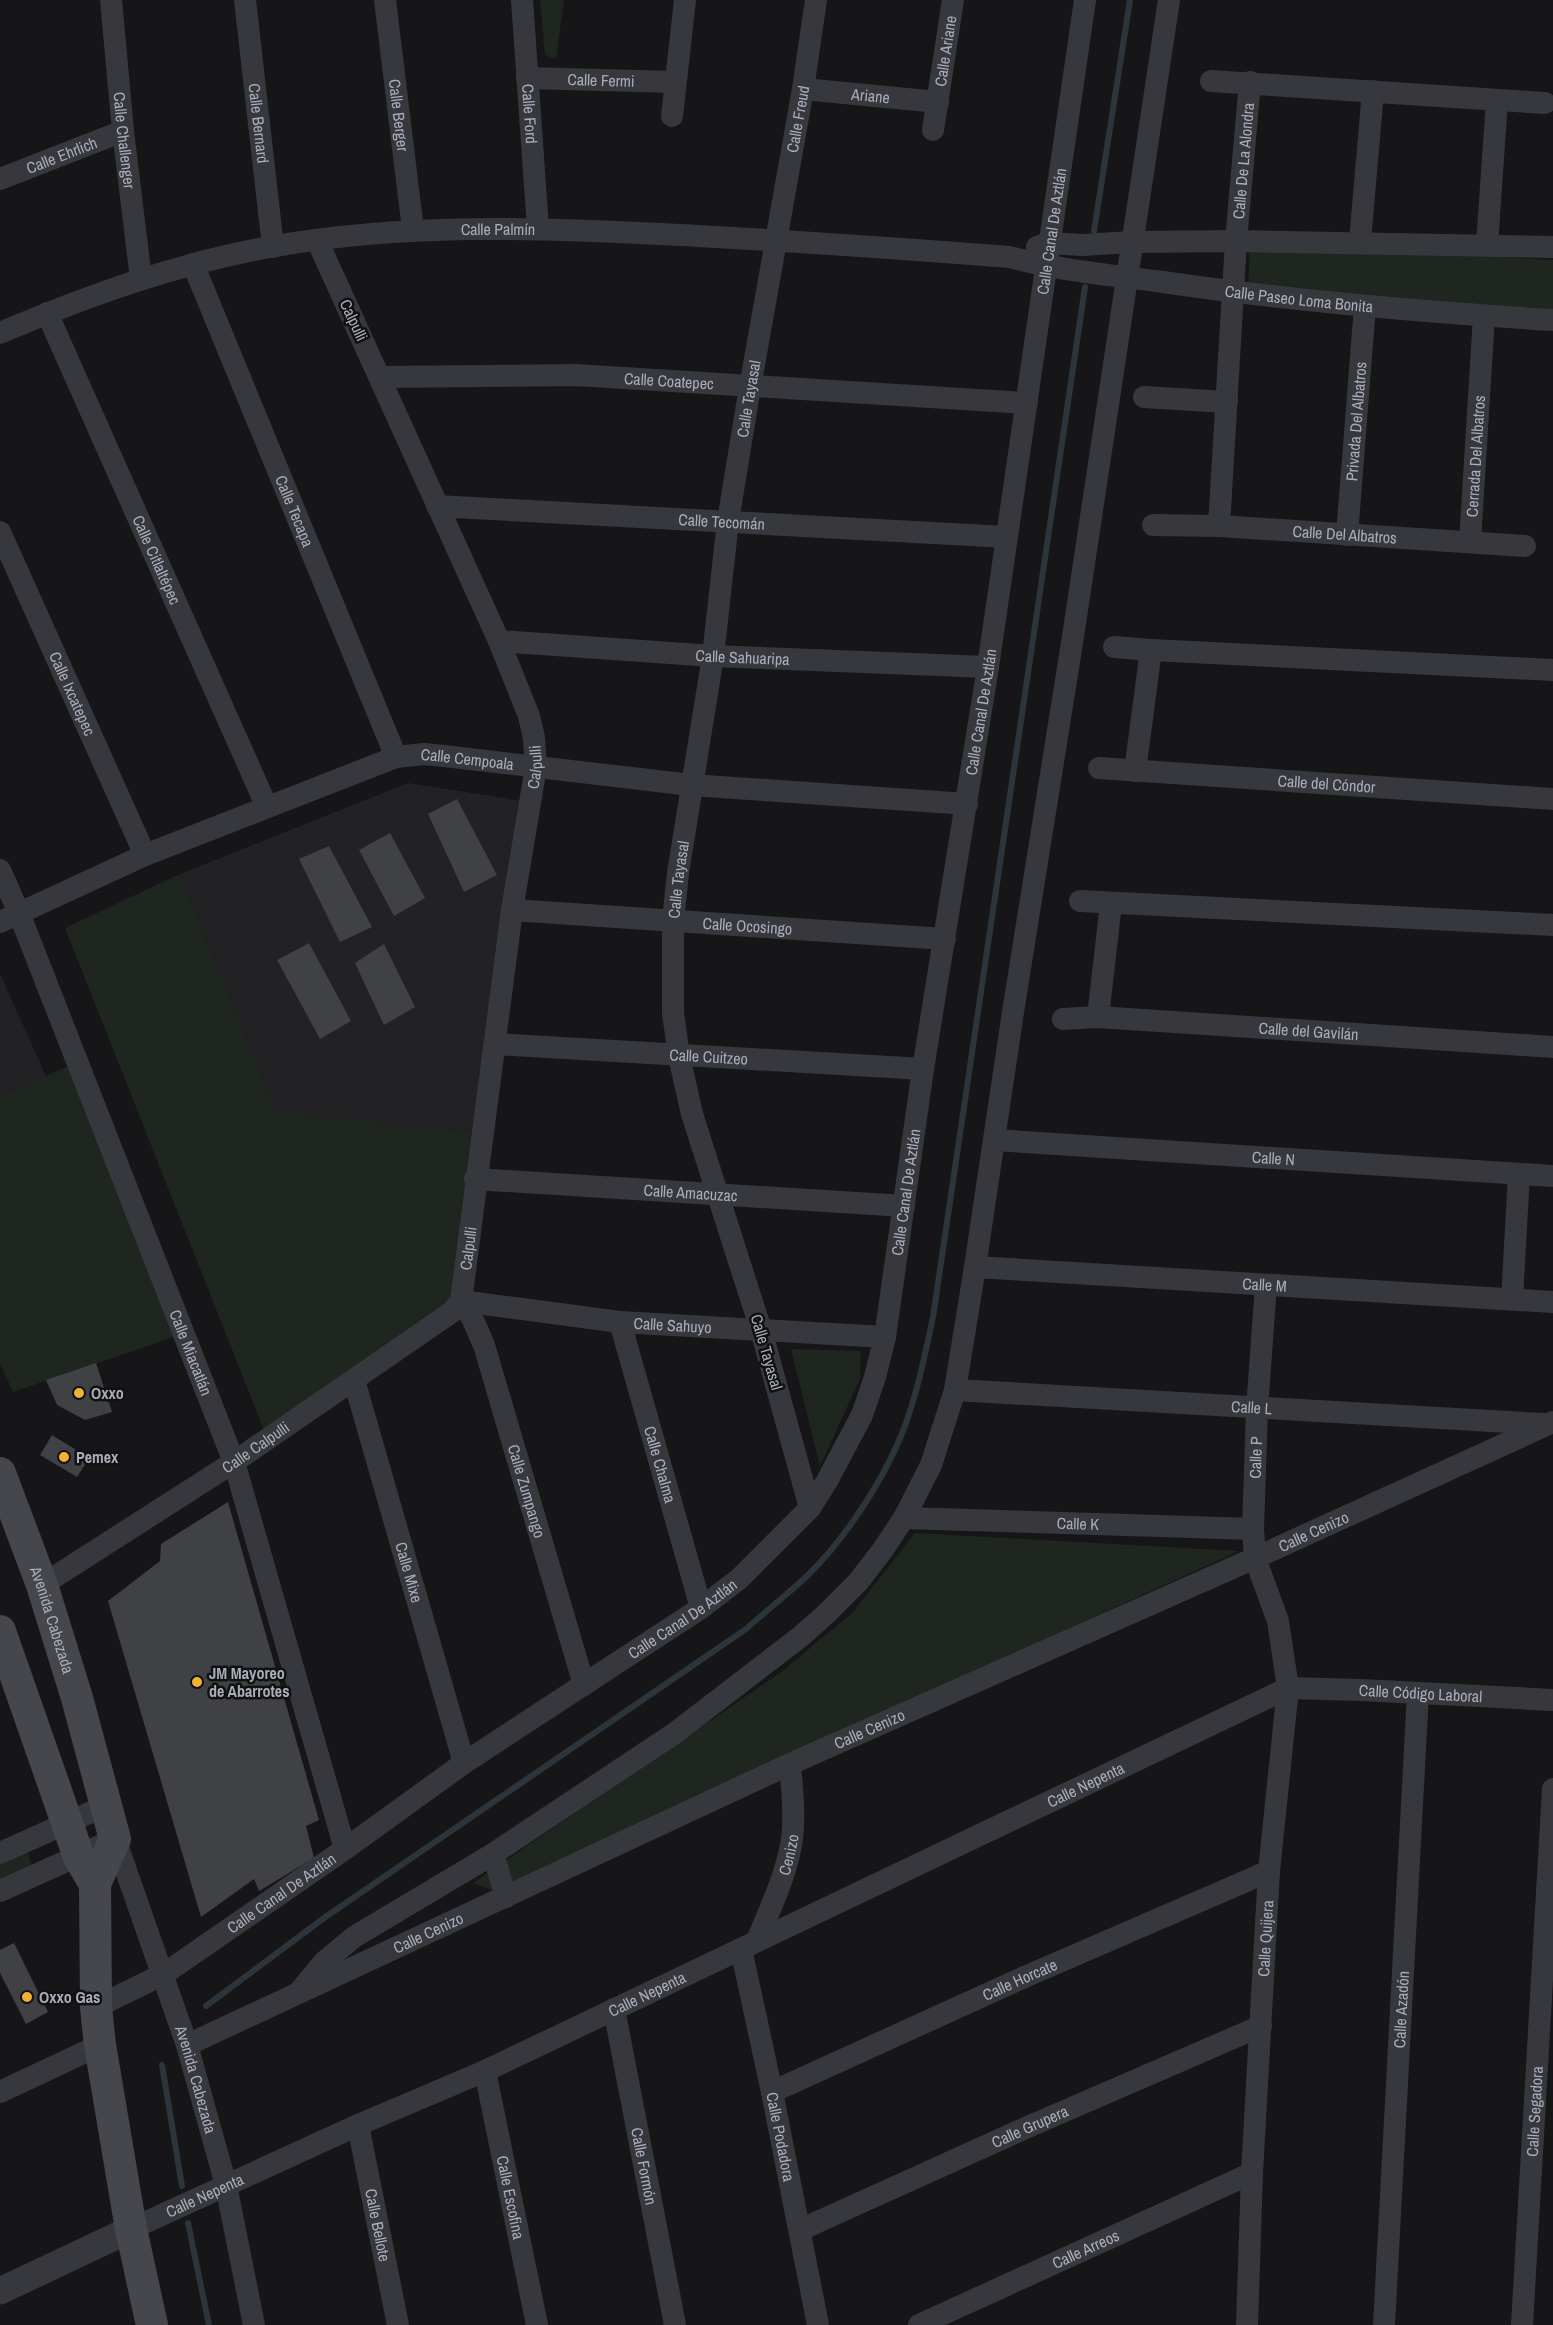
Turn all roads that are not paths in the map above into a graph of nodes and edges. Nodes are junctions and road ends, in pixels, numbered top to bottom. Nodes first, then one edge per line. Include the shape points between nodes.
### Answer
1 (111, 0) edge
2 (245, 0) edge
3 (385, 0) edge
4 (522, 0) edge
5 (685, 0) edge
6 (816, 0) edge
7 (953, 0) edge
8 (1085, 0) edge
9 (1169, 0) edge
10 (527, 78) junction
11 (1211, 81) dead end
12 (675, 82) junction
13 (1250, 82) junction
14 (803, 89) junction
15 (1373, 91) junction
16 (1497, 100) junction
17 (938, 102) junction
18 (1545, 103) dead end
19 (672, 117) dead end
20 (933, 130) dead end
21 (123, 131) junction
22 (0, 179) edge
23 (538, 228) junction
24 (413, 230) junction
25 (317, 240) junction
26 (777, 240) junction
27 (1236, 240) junction
28 (1360, 241) junction
29 (1132, 242) junction
30 (1049, 243) junction
31 (1487, 245) junction
32 (273, 247) junction
33 (1553, 247) edge
34 (1010, 257) junction
35 (193, 264) junction
36 (1046, 267) junction
37 (1126, 277) junction
38 (141, 279) junction
39 (1233, 293) junction
40 (1365, 306) junction
41 (47, 313) junction
42 (1484, 316) junction
43 (1553, 320) edge
44 (0, 333) edge
45 (381, 377) junction
46 (750, 387) junction
47 (1144, 397) dead end
48 (1227, 402) junction
49 (1027, 403) junction
50 (437, 506) junction
51 (728, 521) junction
52 (1153, 525) dead end
53 (1219, 526) junction
54 (0, 532) edge
55 (1347, 535) junction
56 (1006, 537) junction
57 (1470, 542) junction
58 (1525, 546) dead end
59 (499, 641) junction
60 (1114, 646) dead end
61 (1151, 650) junction
62 (713, 656) junction
63 (987, 667) junction
64 (1553, 670) edge
65 (396, 757) junction
66 (536, 767) junction
67 (1099, 768) dead end
68 (1136, 771) junction
69 (691, 785) junction
70 (1553, 799) edge
71 (967, 804) junction
72 (267, 807) junction
73 (145, 855) junction
74 (0, 870) edge
75 (1080, 901) dead end
76 (1111, 903) junction
77 (512, 910) junction
78 (10, 917) edge
79 (673, 920) junction
80 (1553, 926) edge
81 (945, 939) junction
82 (1098, 1017) junction
83 (1063, 1019) dead end
84 (495, 1044) junction
85 (1553, 1047) edge
86 (679, 1056) junction
87 (923, 1069) junction
88 (994, 1140) junction
89 (1519, 1174) junction
90 (1553, 1176) edge
91 (476, 1179) junction
92 (719, 1194) junction
93 (904, 1206) junction
94 (975, 1267) junction
95 (1266, 1285) junction
96 (1512, 1299) junction
97 (461, 1301) junction
98 (1553, 1302) edge
99 (620, 1322) junction
100 (761, 1330) junction
101 (885, 1337) junction
102 (354, 1380) junction
103 (955, 1390) junction
104 (1257, 1409) junction
105 (1550, 1423) edge
106 (234, 1462) junction
107 (0, 1473) edge
108 (810, 1508) junction
109 (904, 1518) junction
110 (1252, 1529) junction
111 (1255, 1558) junction
112 (42, 1585) junction
113 (701, 1608) junction
114 (0, 1631) edge
115 (584, 1685) junction
116 (1288, 1688) junction
117 (1418, 1693) junction
118 (1553, 1700) edge
119 (464, 1763) junction
120 (790, 1764) junction
121 (1553, 1789) edge
122 (107, 1805) junction
123 (67, 1823) junction
124 (115, 1839) junction
125 (345, 1849) junction
126 (0, 1852) edge
127 (493, 1854) junction
128 (79, 1857) junction
129 (1269, 1871) junction
130 (95, 1884) junction
131 (0, 1891) edge
132 (506, 1897) junction
133 (749, 1945) junction
134 (164, 1974) junction
135 (299, 1992) junction
136 (96, 2007) junction
137 (614, 2009) junction
138 (1261, 2026) junction
139 (99, 2045) junction
140 (187, 2045) junction
141 (485, 2071) junction
142 (0, 2092) edge
143 (772, 2092) junction
144 (358, 2125) junction
145 (1252, 2173) junction
146 (226, 2185) junction
147 (131, 2229) junction
148 (800, 2230) junction
149 (0, 2291) edge
150 (152, 2325) edge
151 (254, 2325) edge
152 (398, 2325) edge
153 (537, 2325) edge
154 (675, 2325) edge
155 (818, 2325) edge
156 (919, 2325) edge
157 (1246, 2325) edge
158 (1384, 2325) edge
159 (1522, 2325) edge

1 - 21 street, Calle Challenger
2 - 32 street, Calle Bernard
3 - 24 street, Calle Berger
4 - 10 street, Calle Ford
5 - 12 street
6 - 14 street, Calle Freud
7 - 17 street, Calle Ariane
8 - 30 street, Calle Canal De Aztlán
9 - 29 street
10 - 12 street, Calle Fermi
10 - 23 street, Calle Ford
11 - 13 street, Calle De La Alondra
12 - 19 street
13 - 15 street, Calle De La Alondra
13 - 27 street, Calle De La Alondra
14 - 17 street, Ariane
14 - 26 street, Calle Freud
15 - 16 street, Calle De La Alondra
15 - 28 street
16 - 18 street, Calle De La Alondra
16 - 31 street
17 - 20 street, Calle Ariane
21 - 22 street, Calle Ehrlich
21 - 38 street, Calle Challenger
23 - 24 street, Calle Palmín
23 - 26 street, Calle Palmín
24 - 25 street, Calle Palmín
25 - 32 street, Calle Palmín
25 - 45 street, Calpulli
26 - 34 street, Calle Palmín
26 - 46 street, Calle Tayasal
27 - 28 street
27 - 29 street
27 - 39 street
28 - 31 street
29 - 30 street
29 - 37 street
30 - 34 street, Calle Palmín
30 - 36 street, Calle Canal De Aztlán
31 - 33 street
32 - 35 street, Calle Palmín
34 - 36 street, Calle Palmín
35 - 38 street, Calle Palmín
35 - 65 street, Calle Tecapa
36 - 37 street, Calle Paseo Loma Bonita
36 - 49 street, Calle Canal De Aztlán
37 - 39 street, Calle Paseo Loma Bonita
37 - 88 street
38 - 41 street, Calle Palmín
39 - 40 street, Calle Paseo Loma Bonita
39 - 48 street
40 - 42 street, Calle Paseo Loma Bonita
40 - 55 street, Privada Del Albatros
41 - 44 street, Calle Palmín
41 - 72 street, Calle Citlaltépec
42 - 43 street, Calle Paseo Loma Bonita
42 - 57 street, Cerrada Del Albatros
45 - 46 street, Calle Coatepec via 548,374
45 - 50 street, Calpulli
46 - 49 street, Calle Coatepec
46 - 51 street, Calle Tayasal
47 - 48 street
48 - 53 street
49 - 56 street, Calle Canal De Aztlán
50 - 51 street, Calle Tecomán
50 - 59 street, Calpulli
51 - 56 street, Calle Tecomán
51 - 62 street, Calle Tayasal
52 - 53 street, Calle Del Albatros
53 - 55 street, Calle Del Albatros
54 - 73 street, Calle Ixcatepec
55 - 57 street, Calle Del Albatros
56 - 63 street, Calle Canal De Aztlán
57 - 58 street
59 - 62 street, Calle Sahuaripa
59 - 66 street, Calpulli via 532,726
60 - 61 street
61 - 64 street
61 - 68 street
62 - 63 street, Calle Sahuaripa
62 - 69 street, Calle Tayasal
63 - 71 street, Calle Canal De Aztlán
65 - 66 street, Calle Cempoala via 424,754
65 - 72 street, Calle Cempoala
66 - 69 street, Calle Cempoala
66 - 77 street, Calpulli
67 - 68 street, Calle del Cóndor
68 - 70 street, Calle del Cóndor
69 - 71 street, Calle Cempoala
69 - 79 street, Calle Tayasal
71 - 81 street, Calle Canal De Aztlán
72 - 73 street, Calle Cempoala
73 - 78 street, Calle Cempoala
74 - 78 street, Calle Miacatlán
75 - 76 street
76 - 80 street
76 - 82 street
77 - 79 street, Calle Ocosingo
77 - 84 street, Calpulli
78 - 106 street, Calle Miacatlán
79 - 81 street, Calle Ocosingo
79 - 86 street, Calle Tayasal via 673,1013
81 - 87 street, Calle Canal De Aztlán
82 - 83 street, Calle del Gavilán
82 - 85 street, Calle del Gavilán
84 - 86 street, Calle Cuitzeo
84 - 91 street, Calpulli
86 - 87 street, Calle Cuitzeo
86 - 92 street, Calle Tayasal via 692,1114
87 - 93 street, Calle Canal De Aztlán
88 - 89 street, Calle N
88 - 94 street
89 - 90 street, Calle N
89 - 96 street
91 - 92 street, Calle Amacuzac
91 - 97 street, Calpulli
92 - 93 street, Calle Amacuzac
92 - 100 street, Calle Tayasal
93 - 101 street, Calle Canal De Aztlán
94 - 95 street, Calle M
94 - 103 street
95 - 96 street, Calle M
95 - 104 street, Calle P
96 - 98 street, Calle M
97 - 99 street, Calle Sahuyo
97 - 102 street, Calle Calpulli via 452,1312
97 - 115 street, Calle Zumpango via 484,1345
99 - 100 street, Calle Sahuyo
99 - 113 street, Calle Chalma
100 - 101 street, Calle Sahuyo
100 - 108 street, Calle Tayasal
101 - 108 street, Calle Canal De Aztlán via 862,1415
102 - 106 street, Calle Calpulli
102 - 119 street, Calle Mixe
103 - 104 street, Calle L
103 - 109 street via 931,1465
104 - 105 street, Calle L
104 - 110 street, Calle P
105 - 111 street, Calle Cenizo
106 - 112 street, Calle Calpulli
106 - 125 street, Calle Miacatlán
107 - 112 main road, Avenida Cabezada
108 - 113 street, Calle Canal De Aztlán via 739,1579
109 - 110 street, Calle K
109 - 127 street via 858,1582 800,1637 675,1733
110 - 111 street, Calle P
111 - 116 street, Calle Quijera via 1278,1621
111 - 120 street, Calle Cenizo
112 - 122 main road, Avenida Cabezada
113 - 115 street, Calle Canal De Aztlán
114 - 123 main road
115 - 119 street, Calle Canal De Aztlán
116 - 117 street, Calle Código Laboral
116 - 129 street, Calle Quijera
116 - 133 street, Calle Nepenta
117 - 118 street, Calle Código Laboral
117 - 158 street, Calle Azadón
119 - 125 street, Calle Canal De Aztlán
120 - 132 street, Calle Cenizo
120 - 133 street, Cenizo via 792,1840 779,1886
121 - 159 street, Calle Segadora
122 - 123 street
122 - 124 main road, Avenida Cabezada
123 - 126 street
123 - 128 main road
124 - 128 street
124 - 130 main road
124 - 134 street, Avenida Cabezada
125 - 134 street, Calle Canal De Aztlán
127 - 132 street
127 - 135 street via 354,1937 324,1962
128 - 130 main road
128 - 131 street
129 - 138 street, Calle Quijera
129 - 143 street, Calle Horcate
130 - 136 main road
132 - 135 street, Calle Cenizo
133 - 137 street, Calle Nepenta
133 - 143 street, Calle Podadora
134 - 136 street, Calle Canal De Aztlán
134 - 140 street, Avenida Cabezada
135 - 140 street, Calle Cenizo
136 - 139 main road
137 - 141 street, Calle Nepenta
137 - 154 street, Calle Formón
138 - 145 street, Calle Quijera
138 - 148 street, Calle Grupera
139 - 142 street
139 - 147 main road
140 - 146 street, Avenida Cabezada
141 - 144 street, Calle Nepenta
141 - 153 street, Calle Escofina
143 - 148 street, Calle Podadora
144 - 146 street, Calle Nepenta
144 - 152 street, Calle Bellote
145 - 156 street, Calle Arreos
145 - 157 street, Calle Quijera
146 - 147 street, Calle Nepenta
146 - 151 street, Avenida Cabezada
147 - 149 street, Calle Nepenta
147 - 150 main road
148 - 155 street, Calle Podadora

